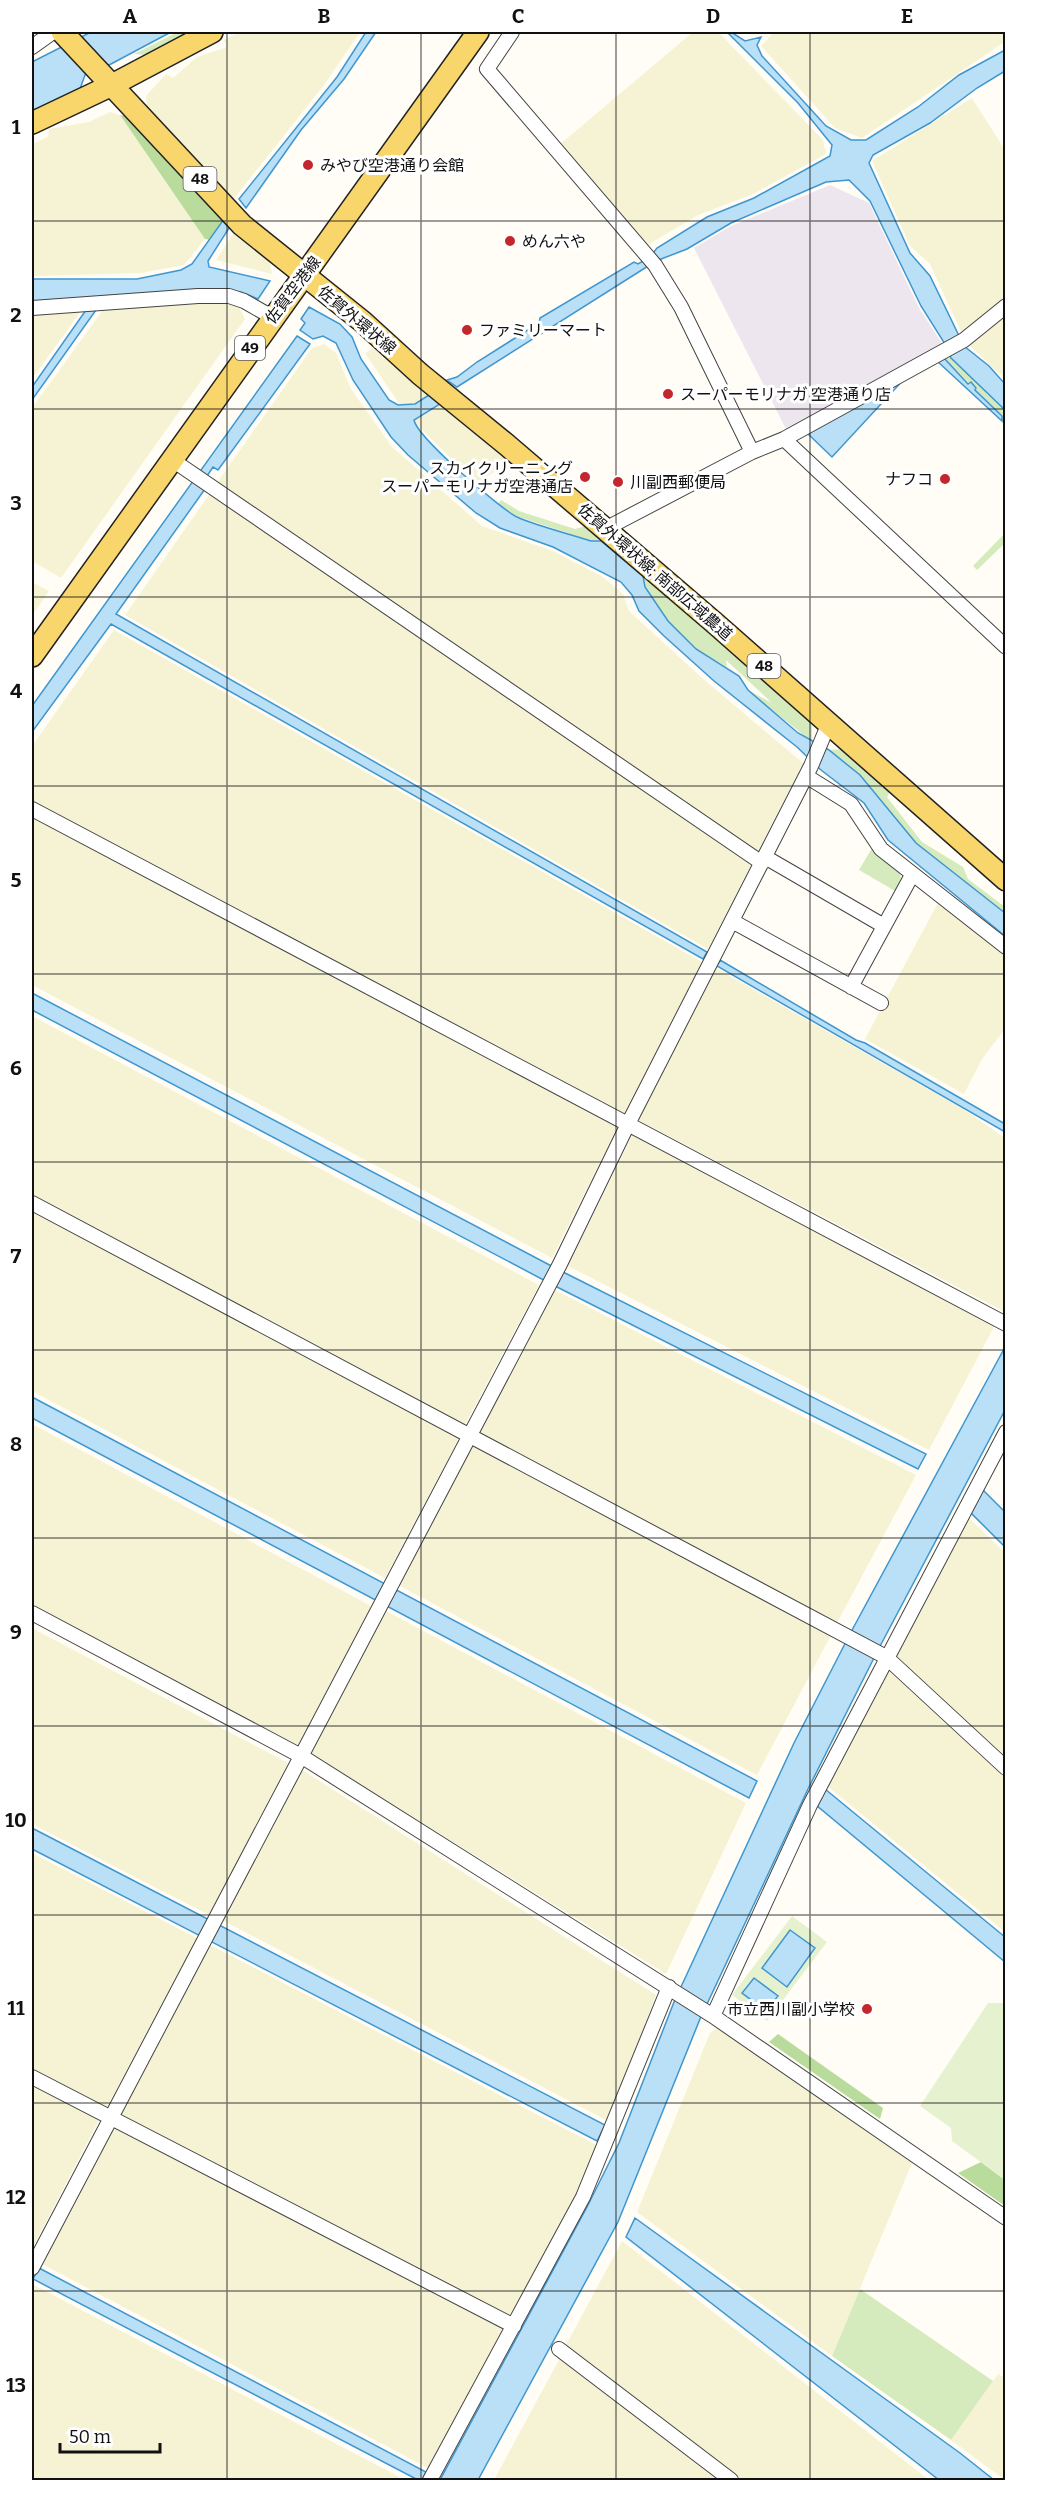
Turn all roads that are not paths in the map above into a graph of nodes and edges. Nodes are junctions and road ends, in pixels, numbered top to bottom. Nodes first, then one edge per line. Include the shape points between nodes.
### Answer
1 (212, 32) edge
2 (512, 32) edge
3 (60, 33) edge
4 (475, 37) edge
5 (32, 47) edge
6 (107, 80) junction
7 (32, 123) edge
8 (304, 275) junction
9 (1005, 306) edge
10 (32, 308) edge
11 (272, 317) junction
12 (784, 439) junction
13 (752, 452) junction
14 (519, 455) joint
15 (171, 459) junction
16 (604, 529) junction
17 (1005, 647) edge
18 (32, 656) edge
19 (825, 732) junction
20 (809, 771) junction
21 (32, 809) edge
22 (763, 860) junction
23 (912, 874) junction
24 (1005, 880) edge
25 (732, 921) junction
26 (884, 926) junction
27 (1005, 946) edge
28 (851, 987) junction
29 (880, 1003) dead end
30 (628, 1124) junction
31 (32, 1203) edge
32 (1005, 1323) edge
33 (1005, 1432) edge
34 (469, 1436) junction
35 (32, 1613) edge
36 (886, 1657) junction
37 (301, 1756) junction
38 (1005, 1768) edge
39 (669, 1987) junction
40 (713, 2016) junction
41 (32, 2077) edge
42 (110, 2119) junction
43 (1005, 2218) edge
44 (32, 2268) edge
45 (514, 2326) junction
46 (559, 2349) dead end
47 (430, 2481) edge
48 (731, 2481) edge

1 - 6 main road
2 - 13 street via 487,69 652,260 681,307
3 - 5 street
3 - 6 main road, 48
4 - 8 main road, 佐賀空港線 / 49
6 - 7 main road
6 - 8 main road, 佐賀外環状線 / 48 via 242,225
8 - 11 main road, 佐賀空港線 / 49
8 - 14 main road, 佐賀外環状線 / 48
9 - 12 street via 964,340
10 - 11 street via 229,296
11 - 15 main road, 佐賀空港線 / 49
12 - 13 street
12 - 17 street
13 - 16 street
14 - 16 main road, 佐賀外環状線; 南部広域農道 / 48
15 - 18 main road, 佐賀空港線 / 49
15 - 22 street
16 - 19 main road, 佐賀外環状線; 南部広域農道 / 48
19 - 20 street
19 - 24 main road, 佐賀外環状線; 南部広域農道 / 48
20 - 22 street
20 - 23 street via 851,804 881,849
21 - 30 street
22 - 25 street
22 - 26 street
23 - 26 street
23 - 27 street
25 - 28 street
25 - 30 street
26 - 28 street
28 - 29 street
30 - 32 street
30 - 34 street
31 - 34 street
33 - 36 street
34 - 36 street
34 - 37 street
35 - 37 street
36 - 38 street
36 - 40 street via 810,1805
37 - 39 street
37 - 42 street
39 - 40 street
39 - 45 street via 583,2197
40 - 43 street
41 - 42 street
42 - 44 street
42 - 45 street
45 - 47 street
46 - 48 street

